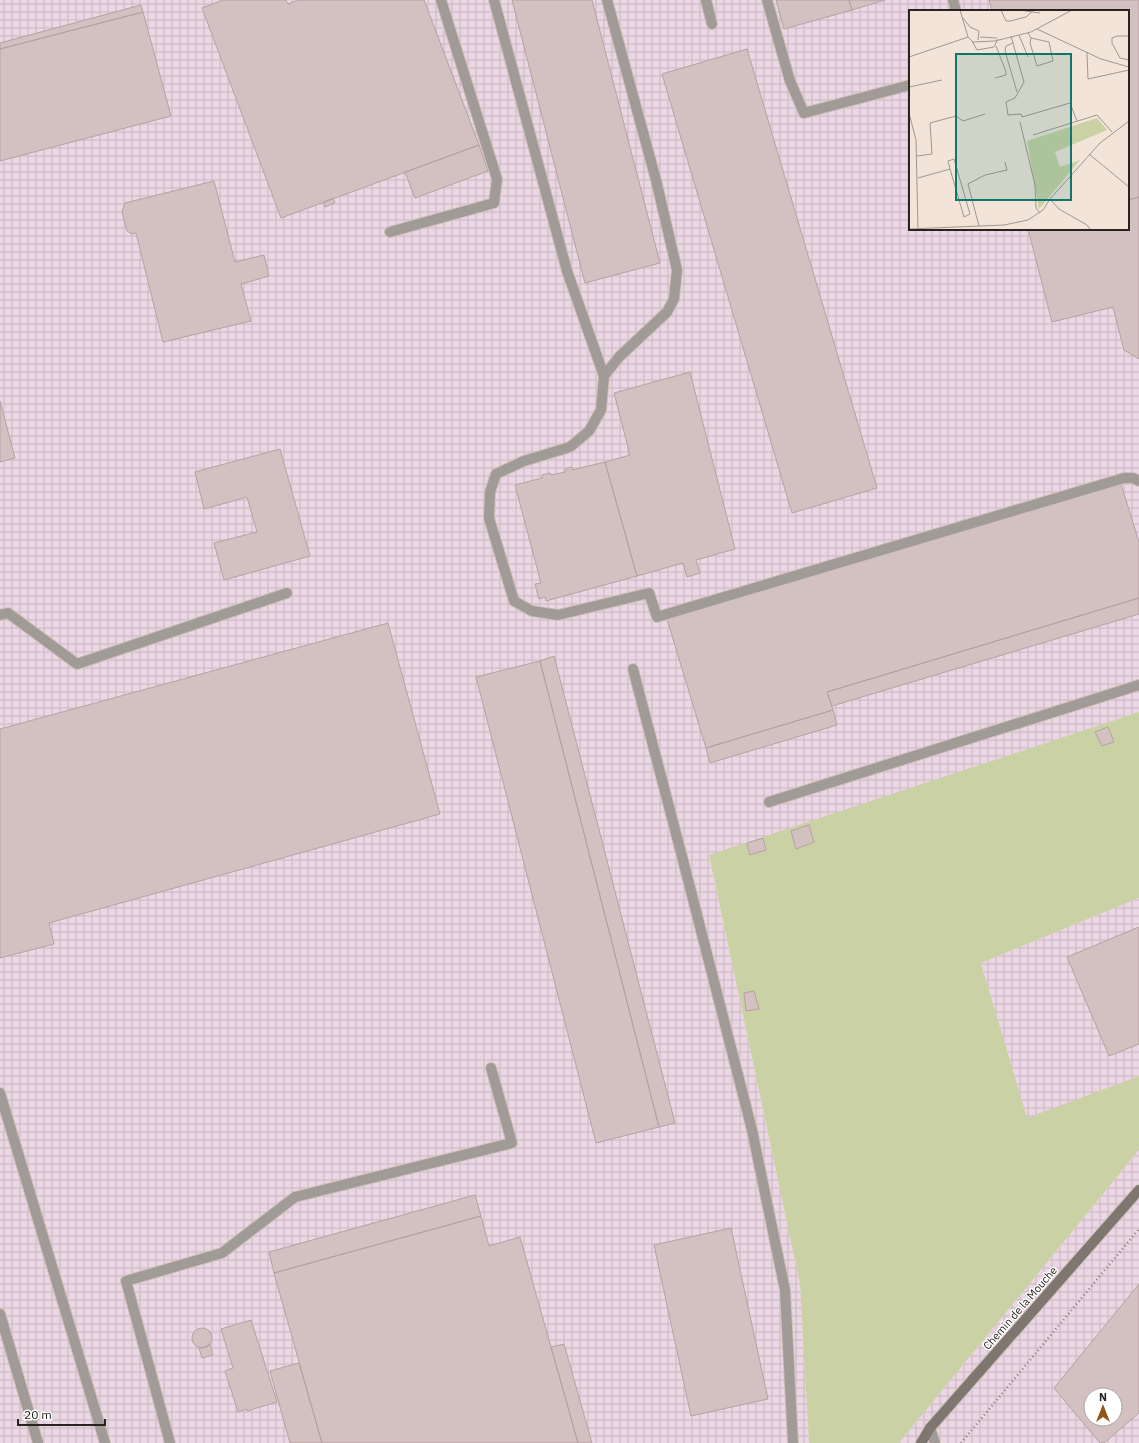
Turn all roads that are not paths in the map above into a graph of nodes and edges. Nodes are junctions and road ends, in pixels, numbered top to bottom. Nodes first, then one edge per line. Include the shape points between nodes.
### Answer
1 (441, 0) edge
2 (494, 0) edge
3 (607, 0) edge
4 (706, 0) edge
5 (766, 0) edge
6 (953, 0) edge
7 (956, 10) edge
8 (712, 24) dead end
9 (909, 85) edge
10 (390, 232) dead end
11 (604, 376) junction
12 (1139, 481) edge
13 (287, 593) dead end
14 (0, 615) edge
15 (633, 669) dead end
16 (1139, 685) edge
17 (769, 802) dead end
18 (491, 1068) dead end
19 (0, 1093) edge
20 (1139, 1190) edge
21 (0, 1314) edge
22 (930, 1428) junction
23 (38, 1443) edge
24 (105, 1443) edge
25 (170, 1443) edge
26 (793, 1443) edge
27 (921, 1443) edge
28 (935, 1443) edge

1 - 10 lane via 496,179 494,203
2 - 11 lane via 567,271
3 - 11 lane via 656,180 677,270 674,299 668,312 619,357
4 - 8 lane
5 - 9 lane via 790,81 804,112
6 - 7 lane
11 - 12 lane via 601,410 589,431 570,447 524,461 496,474 490,492 489,518 514,601 532,612 558,615 649,593 657,617 1124,478
13 - 14 lane via 77,664 8,613
15 - 26 lane via 754,1137 785,1290
16 - 17 lane
18 - 25 lane via 512,1143 295,1197 222,1253 126,1282
19 - 24 lane
20 - 22 street, Chemin de la Mouche
21 - 23 lane
22 - 27 street, Chemin de la Mouche
22 - 28 lane

